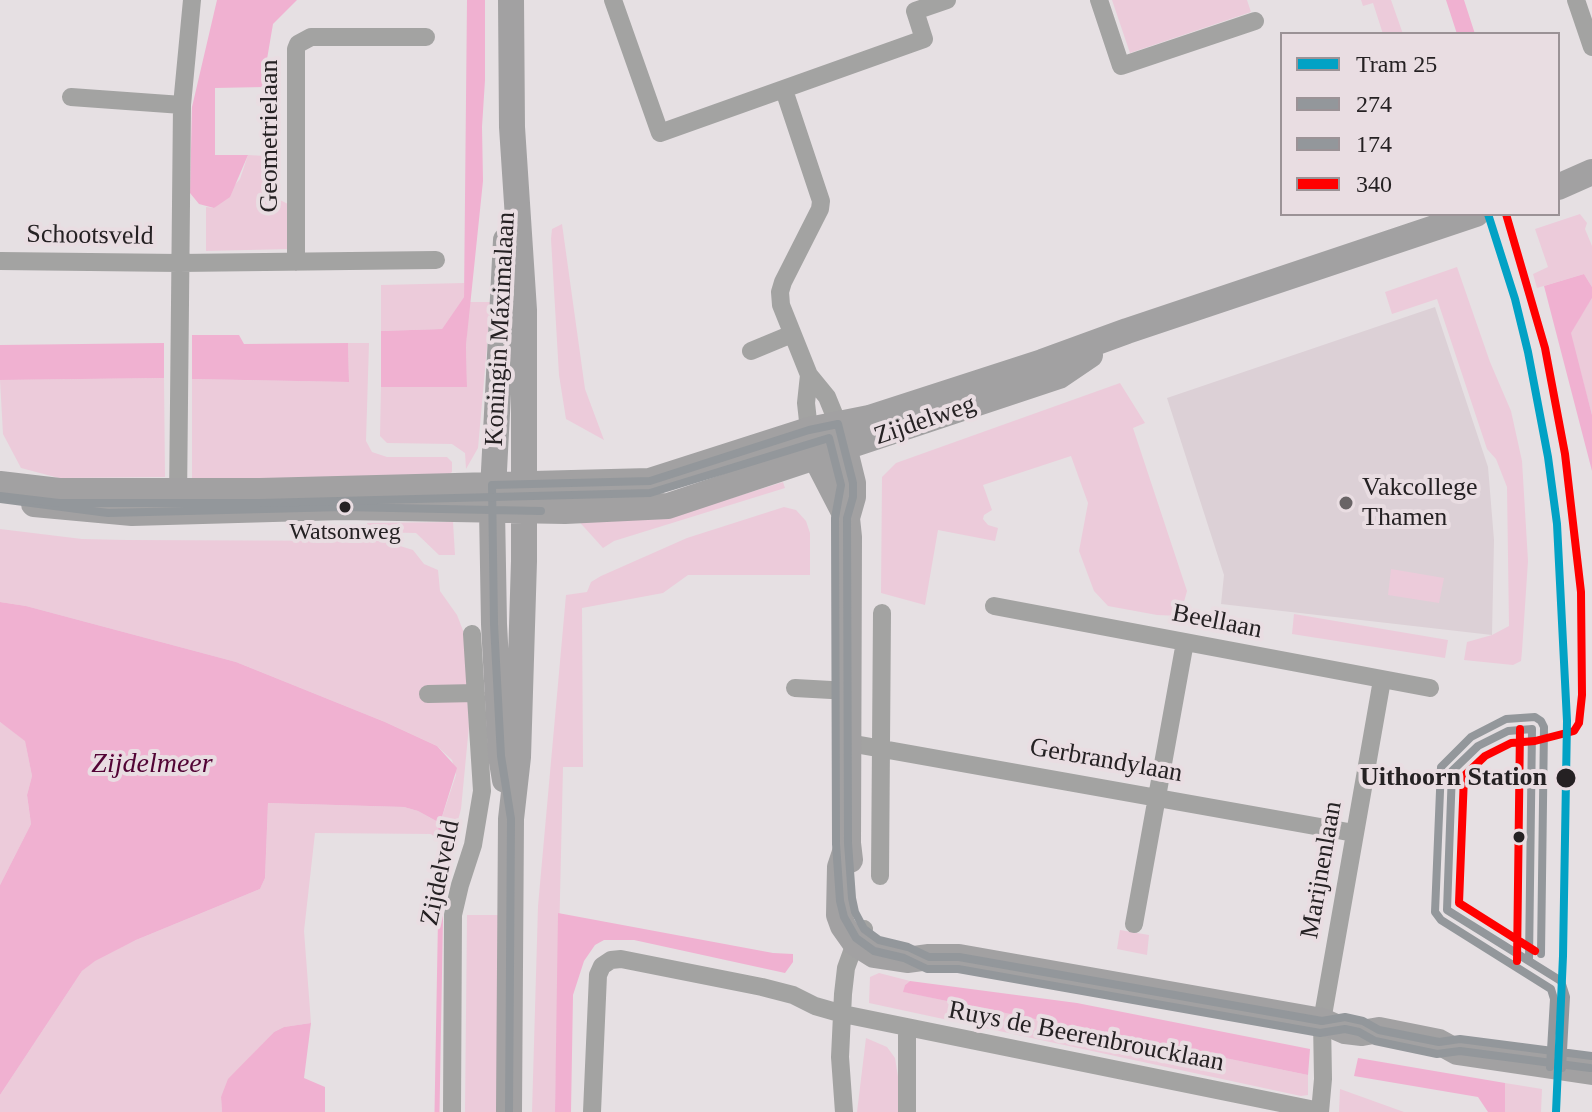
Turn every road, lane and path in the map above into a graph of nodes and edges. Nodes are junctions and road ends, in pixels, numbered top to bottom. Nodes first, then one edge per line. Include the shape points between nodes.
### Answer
1 (192, 0) edge
2 (511, 0) edge
3 (613, 0) edge
4 (947, 0) edge
5 (1099, 0) edge
6 (1576, 0) edge
7 (1255, 21) dead end
8 (426, 37) dead end
9 (1592, 47) edge
10 (784, 90) junction
11 (71, 97) dead end
12 (182, 105) junction
13 (512, 127) junction
14 (1470, 216) edge
15 (436, 260) dead end
16 (0, 261) edge
17 (296, 262) junction
18 (179, 263) junction
19 (792, 334) junction
20 (751, 351) dead end
21 (809, 375) junction
22 (809, 430) junction
23 (842, 436) junction
24 (816, 458) junction
25 (0, 484) edge
26 (492, 497) junction
27 (524, 498) junction
28 (0, 499) edge
29 (178, 501) junction
30 (847, 518) junction
31 (994, 606) dead end
32 (882, 613) dead end
33 (472, 634) dead end
34 (1185, 642) junction
35 (1382, 680) junction
36 (795, 688) dead end
37 (1430, 688) dead end
38 (849, 691) junction
39 (476, 693) junction
40 (428, 694) dead end
41 (849, 743) junction
42 (880, 748) junction
43 (1159, 796) junction
44 (511, 819) junction
45 (1354, 833) junction
46 (880, 876) dead end
47 (1134, 924) dead end
48 (860, 936) junction
49 (843, 1014) junction
50 (1322, 1021) junction
51 (907, 1027) junction
52 (1592, 1056) edge
53 (1562, 1060) junction
54 (1592, 1072) edge
55 (1320, 1111) edge
56 (452, 1112) edge
57 (509, 1112) edge
58 (592, 1112) edge
59 (844, 1112) edge
60 (907, 1112) edge

1 - 12 street
2 - 13 street, Koningin Máximalaan
3 - 10 street via 660,133
4 - 10 street via 915,11 924,39
5 - 7 street via 1121,66
6 - 9 street
8 - 17 street, Geometrielaan via 311,37 298,44
10 - 19 street via 821,201 780,292
11 - 12 street
12 - 18 street
13 - 26 street, Koningin Máximalaan
13 - 27 street, Koningin Máximalaan via 524,310
14 - 23 street, Zijdelweg via 869,418
15 - 17 street
16 - 18 street, Schootsveld
17 - 18 street
18 - 29 street
19 - 20 street
19 - 21 street
21 - 22 street
21 - 23 street via 827,397
22 - 23 street, Zijdelweg
22 - 24 street
22 - 27 street, Zijdelweg via 650,481
23 - 24 street, Zijdelweg
23 - 30 street via 853,497
24 - 27 street, Zijdelweg via 668,506
24 - 30 street
25 - 29 street
26 - 27 street
26 - 29 street via 260,491
26 - 44 street, Koningin Máximalaan via 501,756
27 - 44 street, Koningin Máximalaan via 518,757
28 - 29 street via 108,513
30 - 38 street
31 - 34 street, Beellaan
32 - 42 street
33 - 39 street, Zijdelveld
34 - 35 street, Beellaan
34 - 43 street
35 - 37 street, Beellaan
35 - 45 street, Marijnenlaan
36 - 38 street
38 - 41 street
39 - 40 street
39 - 56 street, Zijdelveld via 482,791 453,915
41 - 42 street, Gerbrandylaan
41 - 48 street via 848,843
42 - 43 street, Gerbrandylaan
42 - 46 street
43 - 45 street, Gerbrandylaan
43 - 47 street
44 - 57 street, Koningin Máximalaan
45 - 50 street, Marijnenlaan
48 - 49 street via 846,968
48 - 50 street via 929,957 959,957
49 - 51 street, Ruys de Beerenbroucklaan
49 - 58 street, Ruys de Beerenbroucklaan via 815,1006 763,978 623,950 598,975
49 - 59 street
50 - 53 street via 1345,1031 1379,1030 1439,1042 1457,1052
50 - 55 street, Marijnenlaan
51 - 55 street, Ruys de Beerenbroucklaan
51 - 60 street
52 - 53 street
53 - 54 street

